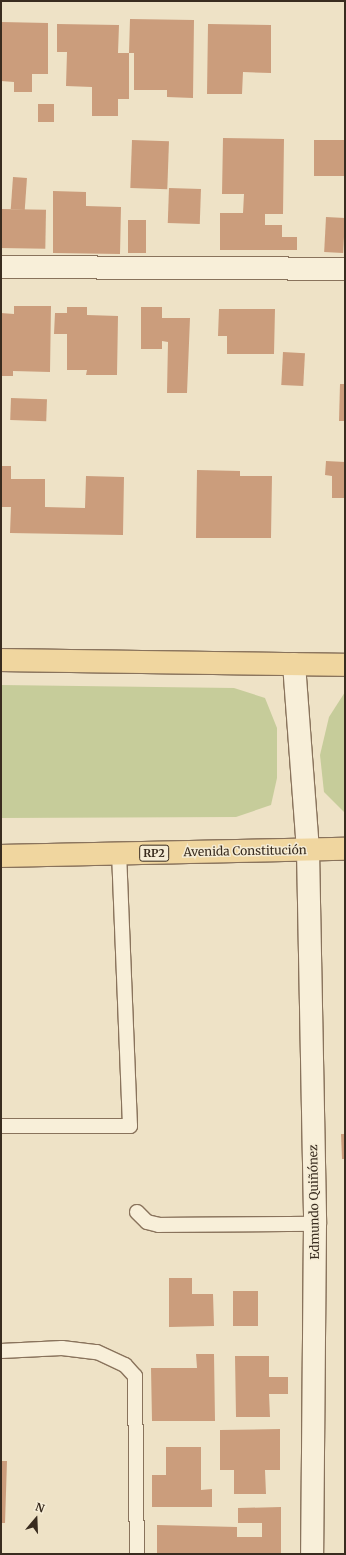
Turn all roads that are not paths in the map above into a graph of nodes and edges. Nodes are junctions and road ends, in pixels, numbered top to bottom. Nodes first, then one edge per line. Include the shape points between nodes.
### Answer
1 (1, 268) edge
2 (345, 269) edge
3 (1, 660) edge
4 (294, 664) junction
5 (345, 665) edge
6 (345, 849) edge
7 (308, 850) junction
8 (119, 854) junction
9 (1, 856) edge
10 (1, 1126) edge
11 (137, 1212) dead end
12 (315, 1224) junction
13 (1, 1350) edge
14 (137, 1554) edge
15 (312, 1554) edge

1 - 2 street
3 - 4 main road
4 - 5 main road
4 - 7 street, Edmundo Quiñónez
6 - 7 main road, Avenida Constitución / RP2
7 - 8 main road, Avenida Constitución / RP2
7 - 12 street, Edmundo Quiñónez
8 - 9 main road, Avenida Constitución / RP2
8 - 10 lane via 130,1126
11 - 12 lane via 147,1222 159,1225
12 - 15 street, Edmundo Quiñónez
13 - 14 lane via 62,1348 97,1352 125,1365 135,1376

